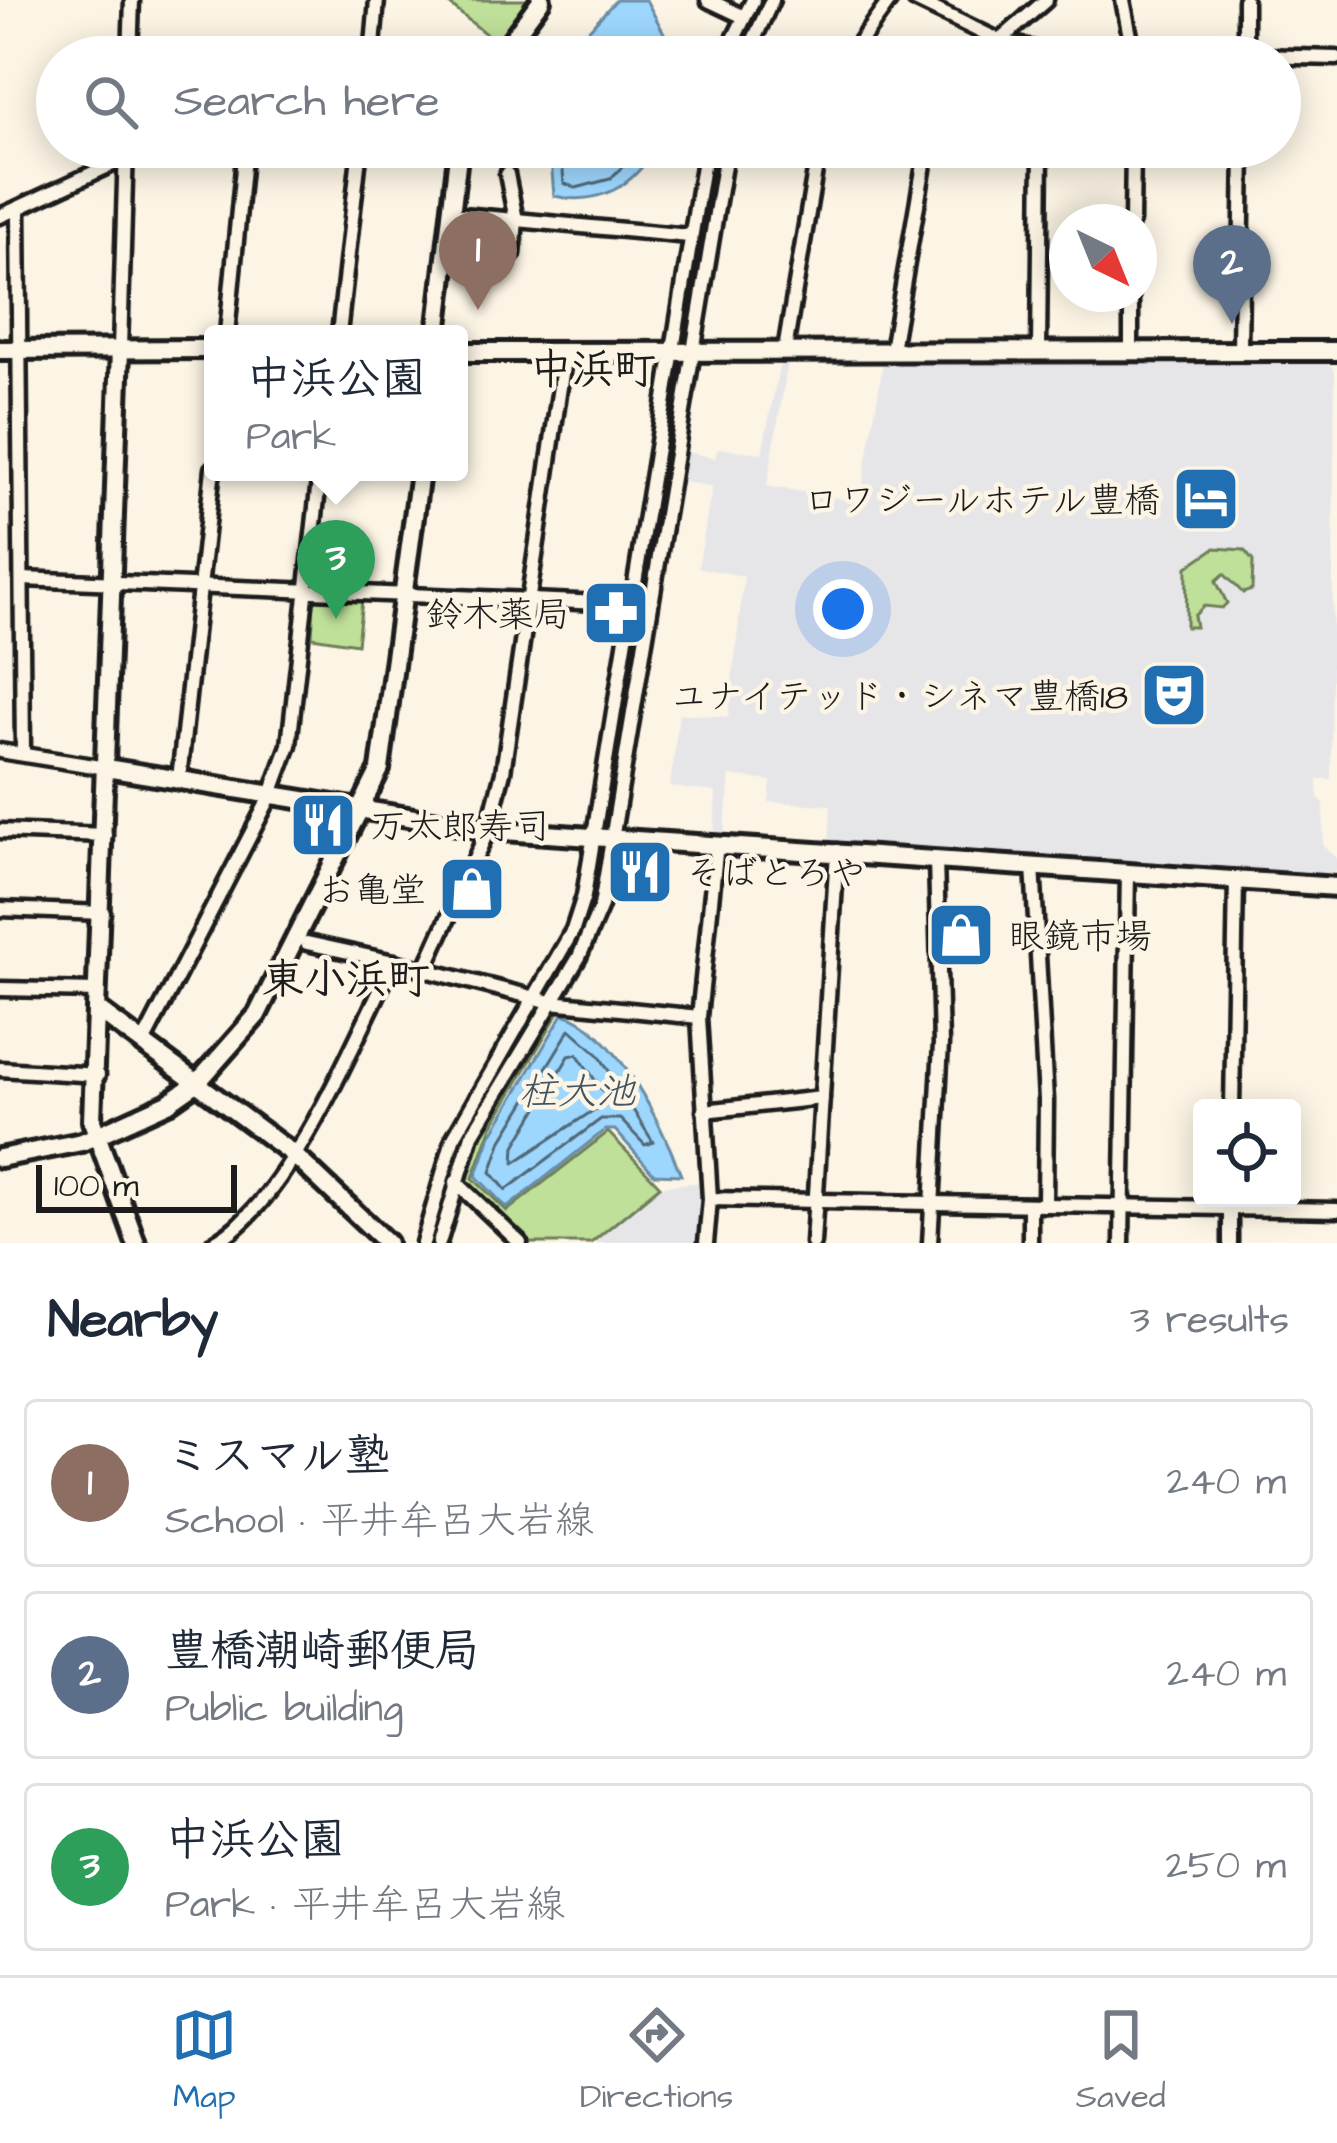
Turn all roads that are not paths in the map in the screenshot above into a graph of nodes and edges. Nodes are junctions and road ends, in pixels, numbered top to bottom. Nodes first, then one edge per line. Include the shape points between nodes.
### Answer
1 (132, 0) edge
2 (377, 0) edge
3 (541, 0) edge
4 (708, 0) edge
5 (753, 0) edge
6 (772, 0) edge
7 (890, 0) edge
8 (915, 0) edge
9 (1046, 0) edge
10 (1123, 0) edge
11 (1245, 0) edge
12 (742, 16) junction
13 (131, 36) edge
14 (374, 36) edge
15 (514, 36) edge
16 (734, 36) edge
17 (756, 36) edge
18 (864, 36) edge
19 (990, 36) edge
20 (1003, 36) edge
21 (1130, 36) edge
22 (1245, 36) edge
23 (1301, 57) edge
24 (1337, 58) edge
25 (97, 168) edge
26 (126, 168) edge
27 (243, 168) edge
28 (358, 168) edge
29 (456, 168) edge
30 (702, 168) edge
31 (723, 168) edge
32 (815, 168) edge
33 (923, 168) edge
34 (1041, 168) edge
35 (1133, 168) edge
36 (1243, 168) edge
37 (507, 174) dead end
38 (1132, 204) edge
39 (18, 208) junction
40 (451, 214) junction
41 (0, 216) edge
42 (516, 220) junction
43 (689, 236) junction
44 (513, 254) dead end
45 (1131, 312) edge
46 (228, 325) edge
47 (339, 325) edge
48 (438, 325) edge
49 (120, 349) junction
50 (204, 349) edge
51 (0, 350) edge
52 (21, 350) junction
53 (785, 350) junction
54 (892, 350) junction
55 (1240, 350) junction
56 (686, 351) junction
57 (1039, 351) junction
58 (1337, 351) edge
59 (468, 352) edge
60 (1131, 352) junction
61 (565, 353) junction
62 (212, 481) edge
63 (319, 481) edge
64 (419, 481) edge
65 (22, 579) junction
66 (110, 584) junction
67 (201, 585) junction
68 (304, 591) junction
69 (405, 595) junction
70 (529, 601) junction
71 (630, 605) junction
72 (649, 605) junction
73 (0, 751) edge
74 (23, 752) junction
75 (106, 768) junction
76 (179, 779) junction
77 (269, 797) junction
78 (359, 813) junction
79 (488, 830) junction
80 (0, 831) edge
81 (105, 835) junction
82 (603, 838) junction
83 (717, 844) junction
84 (837, 851) junction
85 (936, 860) junction
86 (1033, 865) junction
87 (1128, 872) junction
88 (1237, 880) junction
89 (1337, 887) edge
90 (0, 909) edge
91 (103, 913) junction
92 (307, 943) dead end
93 (394, 962) junction
94 (425, 969) junction
95 (0, 989) edge
96 (533, 997) junction
97 (98, 1000) junction
98 (551, 1002) junction
99 (699, 1017) junction
100 (144, 1041) junction
101 (0, 1069) edge
102 (98, 1075) junction
103 (198, 1082) junction
104 (822, 1098) junction
105 (1232, 1099) edge
106 (704, 1112) junction
107 (95, 1137) junction
108 (294, 1155) junction
109 (0, 1157) edge
110 (456, 1182) junction
111 (710, 1199) junction
112 (815, 1201) junction
113 (1193, 1204) edge
114 (932, 1205) junction
115 (1037, 1205) junction
116 (1123, 1207) junction
117 (1230, 1207) edge
118 (1291, 1207) edge
119 (1337, 1210) edge
120 (222, 1241) edge
121 (136, 1243) edge
122 (386, 1243) edge
123 (423, 1243) edge
124 (439, 1243) edge
125 (520, 1243) edge
126 (706, 1243) edge
127 (813, 1243) edge
128 (930, 1243) edge
129 (1030, 1243) edge
130 (1122, 1243) edge
131 (1230, 1243) edge

1 - 13 street
2 - 14 street
3 - 15 street
4 - 12 street
5 - 12 street
6 - 17 street
7 - 18 street
8 - 19 street
9 - 20 street
10 - 21 street
11 - 22 street
12 - 16 street
23 - 24 street
25 - 39 street
26 - 49 street
27 - 46 street
28 - 47 street
29 - 40 street
30 - 43 street
31 - 56 street
32 - 53 street
33 - 54 street
34 - 57 street
35 - 38 street
36 - 55 street
37 - 42 street
39 - 41 street
39 - 52 street
40 - 42 street
40 - 48 street
42 - 43 street
42 - 44 street
43 - 56 street
45 - 60 street
49 - 50 street
49 - 52 street
49 - 66 street
51 - 52 street
52 - 65 street
53 - 54 street
53 - 56 street
54 - 57 street
55 - 58 street
55 - 60 street
56 - 61 street
56 - 71 street
56 - 72 street
57 - 60 street
59 - 61 street
61 - 70 street
62 - 67 street
63 - 68 street
64 - 69 street
65 - 66 street
65 - 74 street
66 - 67 street
66 - 75 street
67 - 68 street
67 - 76 street
68 - 69 street
68 - 77 street via 296,704
69 - 70 street
69 - 78 street via 390,727
70 - 71 street
70 - 79 street
71 - 72 street
71 - 82 street
72 - 82 street
73 - 74 street
74 - 75 street
75 - 76 street
75 - 81 street
76 - 77 street
77 - 78 street
77 - 100 street
78 - 79 street
78 - 103 street via 257,1015
79 - 82 street
79 - 94 street
80 - 81 street
81 - 91 street
82 - 83 street
82 - 96 street via 573,930
82 - 98 street via 601,906
83 - 84 street
83 - 99 street
84 - 85 street
84 - 104 street
85 - 86 street
85 - 114 street via 941,1044
86 - 87 street
86 - 115 street via 1046,1100
87 - 88 street
87 - 116 street
88 - 89 street
88 - 105 street
90 - 91 street
91 - 97 street
92 - 93 street
93 - 94 street
93 - 108 street
94 - 96 street
95 - 97 street
96 - 98 street
96 - 123 street via 453,1138
97 - 100 street
97 - 102 street
98 - 99 street
98 - 110 street via 472,1136
99 - 106 street
100 - 103 street
101 - 102 street
102 - 107 street
103 - 107 street
103 - 108 street
104 - 106 street
104 - 112 street
106 - 111 street
107 - 109 street
107 - 121 street
108 - 120 street via 258,1208
108 - 122 street
110 - 124 street
110 - 125 street
111 - 112 street
111 - 126 street
112 - 114 street
112 - 127 street
113 - 116 street
114 - 115 street
114 - 128 street
115 - 116 street
115 - 129 street
116 - 130 street
117 - 131 street
118 - 119 street

